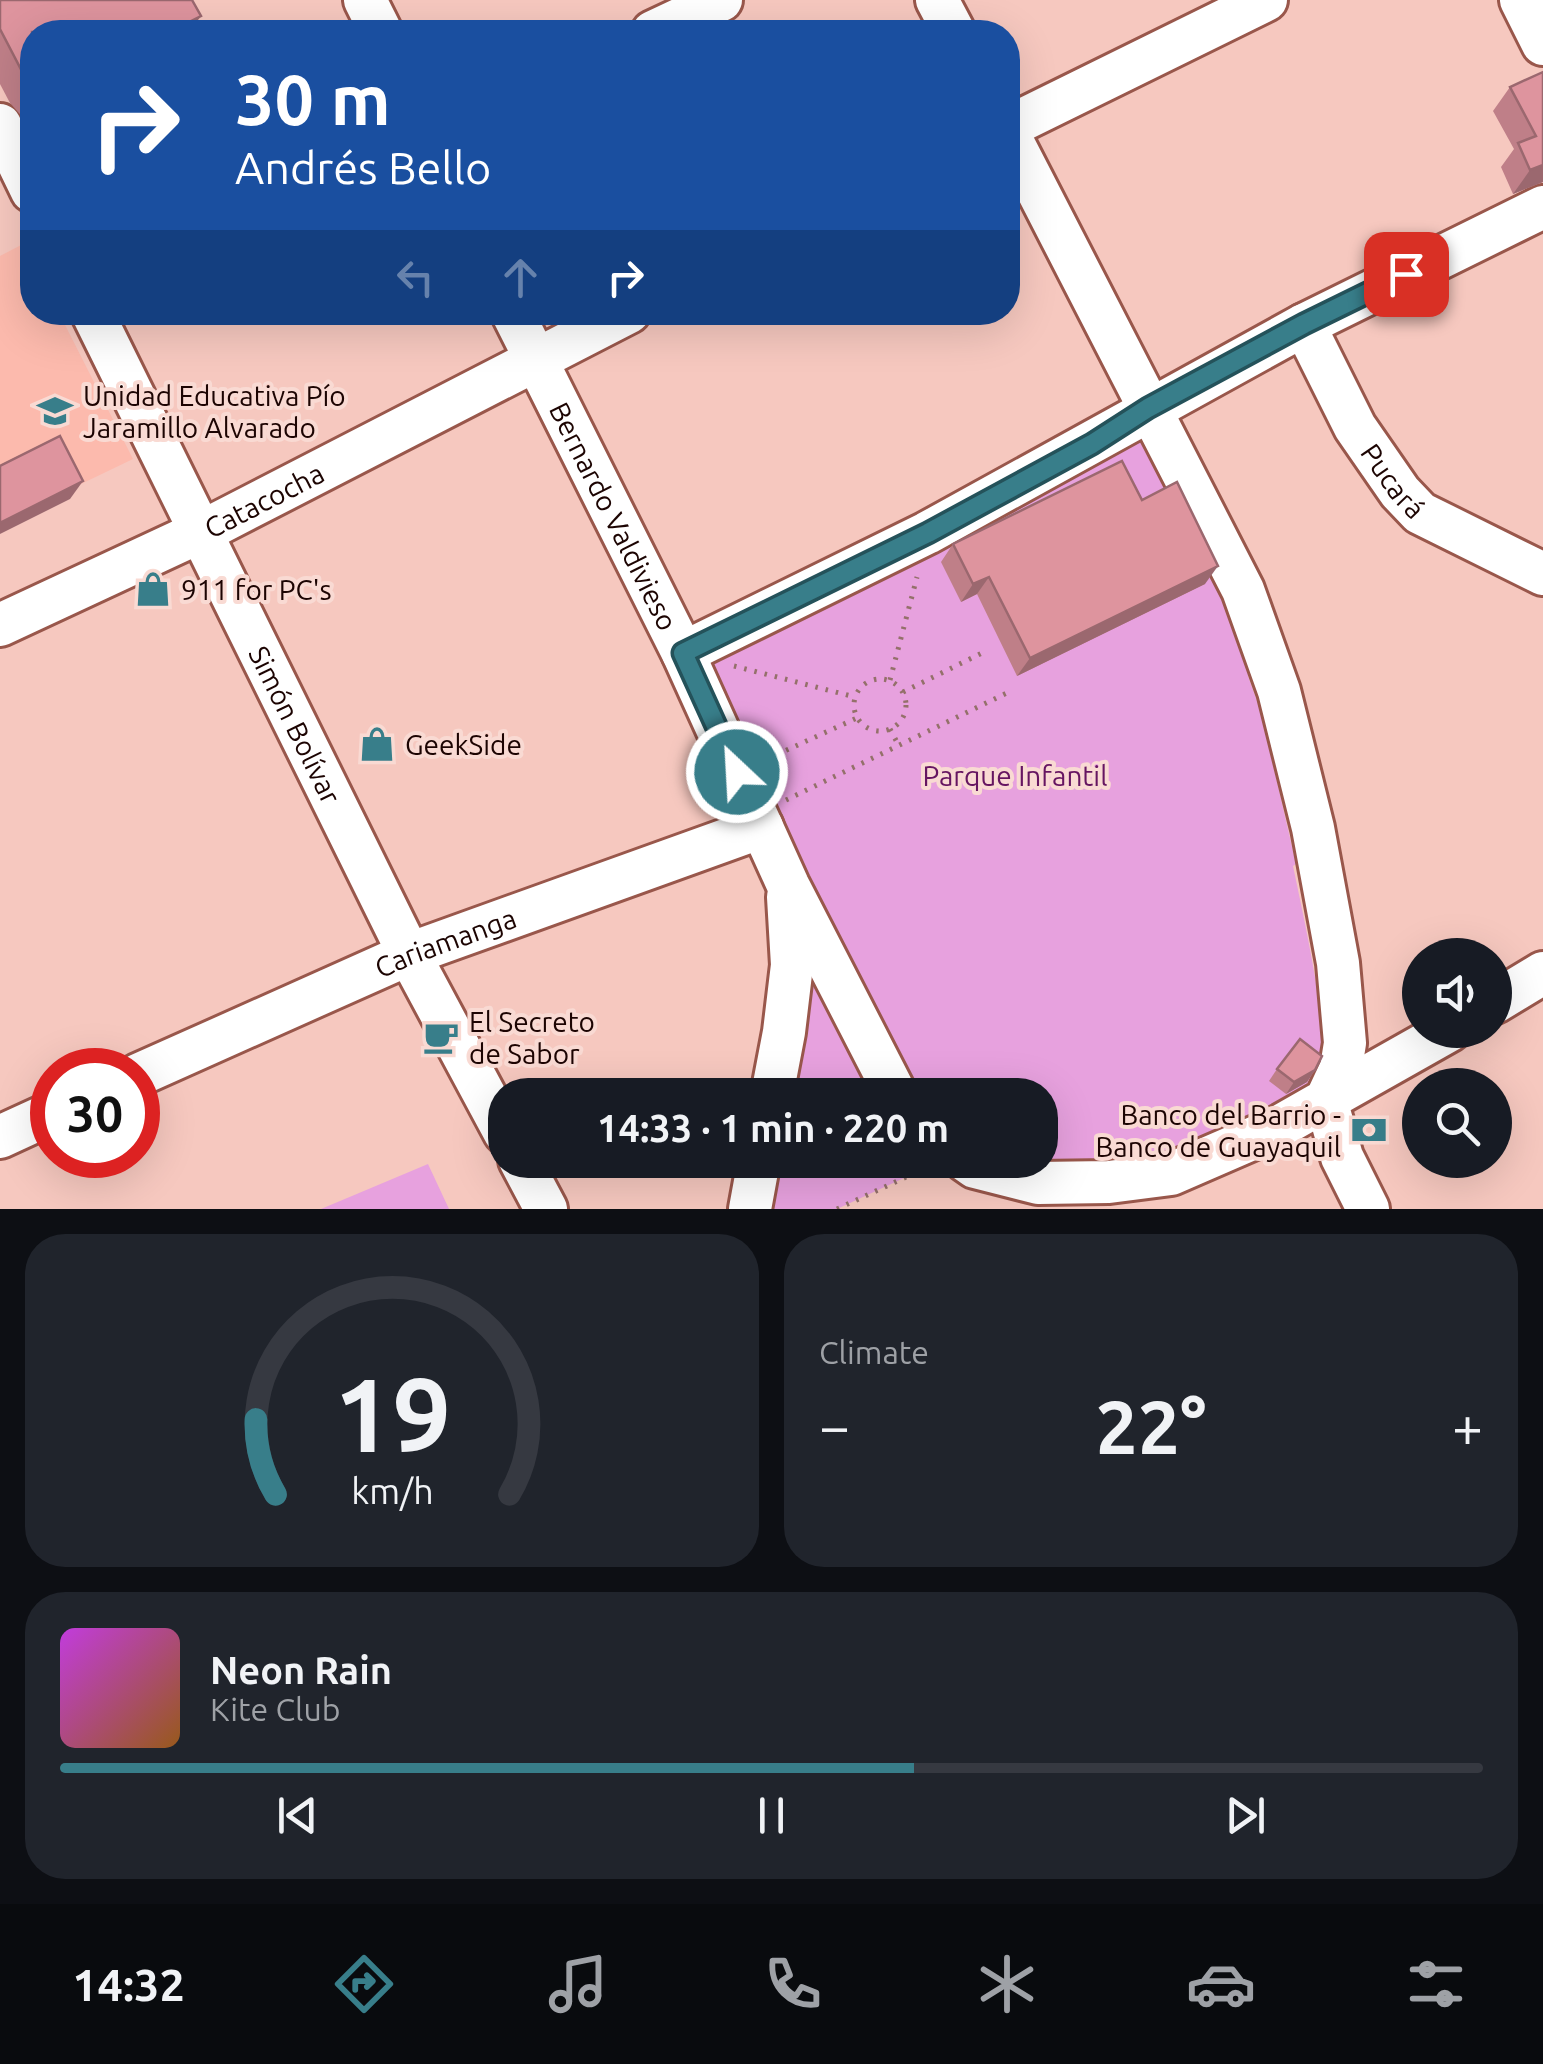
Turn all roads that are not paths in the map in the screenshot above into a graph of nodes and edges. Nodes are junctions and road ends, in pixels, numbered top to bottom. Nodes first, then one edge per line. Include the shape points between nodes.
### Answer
1 (721, 0) edge
2 (1266, 0) edge
3 (1521, 0) edge
4 (678, 20) edge
5 (1543, 44) edge
6 (1020, 124) edge
7 (0, 126) edge
8 (1020, 154) edge
9 (20, 167) edge
10 (1543, 207) edge
11 (1304, 324) junction
12 (98, 325) edge
13 (518, 325) edge
14 (604, 325) edge
15 (536, 363) junction
16 (1148, 408) junction
17 (200, 532) junction
18 (1543, 574) edge
19 (0, 625) edge
20 (683, 653) junction
21 (759, 821) junction
22 (788, 885) junction
23 (409, 954) junction
24 (1543, 973) edge
25 (1512, 992) edge
26 (1418, 1048) edge
27 (160, 1065) edge
28 (775, 1078) edge
29 (887, 1078) edge
30 (1326, 1100) junction
31 (488, 1101) edge
32 (30, 1123) edge
33 (0, 1137) edge
34 (1170, 1174) junction
35 (530, 1178) edge
36 (756, 1178) edge
37 (1018, 1178) edge
38 (546, 1209) edge
39 (750, 1209) edge
40 (1100, 1209) edge
41 (1368, 1209) edge

1 - 4 street
2 - 6 street
3 - 5 street
7 - 9 street
8 - 16 street
10 - 11 street
11 - 16 street
11 - 18 street, Pucará via 1355,428 1420,513
12 - 17 street, Simón Bolívar
13 - 15 street, Bernardo Valdivieso
14 - 15 street, Catacocha
15 - 17 street, Catacocha
15 - 20 street, Bernardo Valdivieso
16 - 20 street via 928,533
16 - 30 street via 1243,590 1314,828 1341,991 1343,1056
17 - 19 street, Catacocha
17 - 23 street, Simón Bolívar
20 - 21 street, Bernardo Valdivieso
21 - 22 street, Bernardo Valdivieso
21 - 23 street, Cariamanga
22 - 28 street via 792,965
22 - 29 street, Bernardo Valdivieso
23 - 27 street, Cariamanga
23 - 31 street, Simón Bolívar
24 - 25 street
26 - 30 street
30 - 34 street
30 - 41 street via 1342,1157
32 - 33 street
34 - 37 street via 1110,1182
34 - 40 street
35 - 38 street
36 - 39 street

